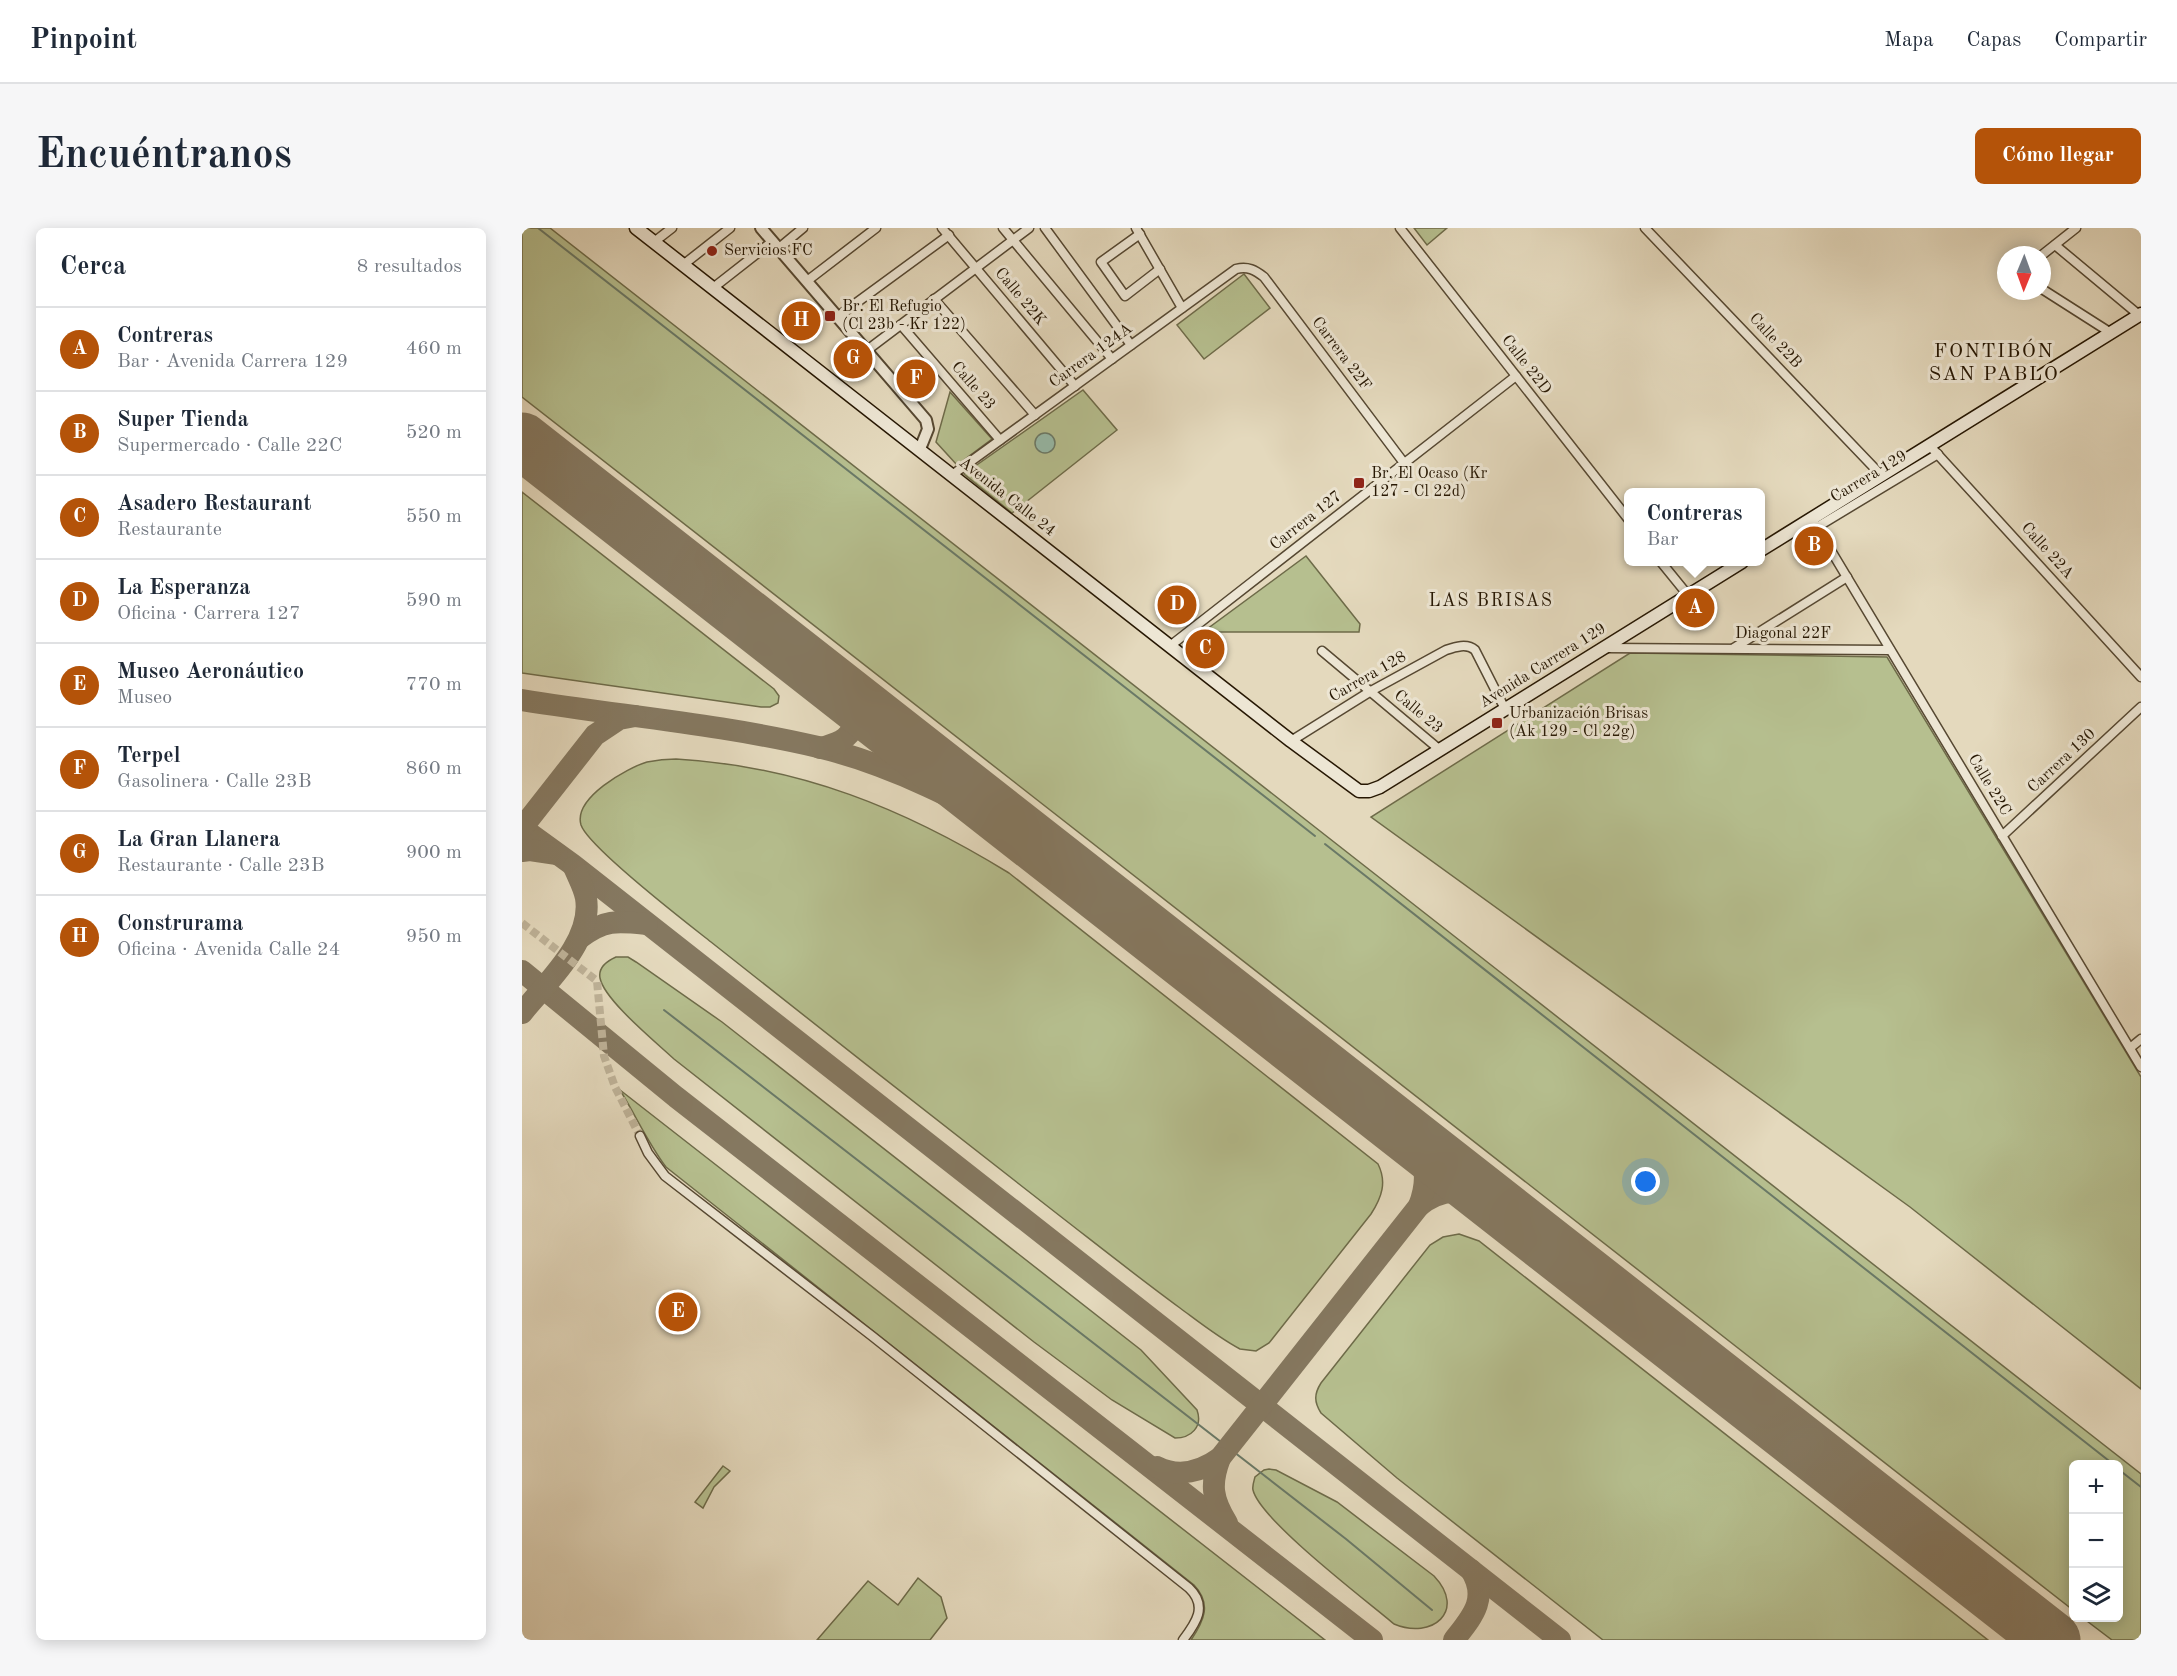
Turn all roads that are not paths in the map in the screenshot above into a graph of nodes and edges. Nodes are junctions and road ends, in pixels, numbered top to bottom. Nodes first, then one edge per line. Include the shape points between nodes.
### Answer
1 (636, 228) edge
2 (672, 228) edge
3 (729, 228) edge
4 (761, 228) edge
5 (803, 228) edge
6 (876, 228) edge
7 (942, 228) edge
8 (1003, 228) edge
9 (1029, 228) edge
10 (1046, 228) edge
11 (1400, 228) edge
12 (1645, 228) edge
13 (2076, 228) edge
14 (1138, 231) edge
15 (949, 235) junction
16 (1013, 240) junction
17 (654, 242) junction
18 (776, 245) junction
19 (2055, 245) junction
20 (2051, 248) edge
21 (683, 265) junction
22 (976, 268) junction
23 (1250, 268) joint
24 (1160, 269) junction
25 (807, 281) junction
26 (713, 288) junction
27 (2051, 295) edge
28 (934, 299) junction
29 (1182, 308) junction
30 (2140, 315) edge
31 (837, 317) junction
32 (901, 325) junction
33 (2111, 333) junction
34 (1131, 345) junction
35 (866, 351) junction
36 (1112, 359) junction
37 (1516, 376) junction
38 (1075, 386) junction
39 (1035, 415) junction
40 (1000, 440) junction
41 (920, 449) junction
42 (1934, 450) junction
43 (1404, 463) junction
44 (952, 475) junction
45 (1882, 476) junction
46 (1624, 514) edge
47 (1814, 523) junction
48 (1765, 548) edge
49 (1665, 566) edge
50 (1734, 566) edge
51 (1847, 577) junction
52 (1687, 594) junction
53 (1170, 646) junction
54 (1603, 648) junction
55 (1734, 649) junction
56 (1890, 650) junction
57 (1322, 651) dead end
58 (2141, 677) edge
59 (1371, 692) junction
60 (2141, 707) edge
61 (1504, 709) junction
62 (1291, 741) junction
63 (1440, 750) junction
64 (1359, 791) joint
65 (2002, 836) junction
66 (2141, 1040) edge
67 (2130, 1048) junction
68 (2141, 1067) edge
69 (640, 1136) tunnel mouth
70 (1183, 1640) edge

1 - 17 main road, Avenida Calle 24
2 - 17 street
3 - 21 street
4 - 18 street
5 - 18 street
6 - 25 street
7 - 15 street, Calle 22K
8 - 16 street
9 - 16 street
10 - 34 street
11 - 37 street, Calle 22D
12 - 45 street, Calle 22B
13 - 19 street
14 - 24 street
14 - 24 street via 1101,262 1125,296
15 - 22 street, Calle 22K
15 - 31 street
16 - 22 street
16 - 36 street
17 - 21 main road, Avenida Calle 24
18 - 25 street
18 - 26 street
19 - 20 street
19 - 30 street
21 - 26 main road, Avenida Calle 24
22 - 28 street
22 - 38 street, Calle 22K
23 - 29 street, Carrera 124A via 1236,269
23 - 43 street, Carrera 22F via 1264,278
24 - 29 street
25 - 31 street
26 - 41 main road, Avenida Calle 24
27 - 33 street
28 - 32 street
28 - 39 street
29 - 34 street, Carrera 124A
30 - 33 main road
31 - 35 street
32 - 35 street
32 - 40 street, Calle 23
33 - 42 main road
34 - 36 street, Carrera 124A
35 - 41 street via 926,420 928,429
36 - 38 street, Carrera 124A
37 - 43 street, Carrera 127
37 - 46 street, Calle 22D
38 - 39 street, Carrera 124A
39 - 40 street, Carrera 124A
40 - 44 street, Carrera 124A
41 - 44 main road, Avenida Calle 24
42 - 45 main road
42 - 47 street, Carrera 129
42 - 58 street, Calle 22A
43 - 53 street, Carrera 127
44 - 53 main road, Avenida Calle 24
45 - 47 main road
47 - 48 main road
47 - 51 street, Calle 22C
49 - 52 street
50 - 52 main road, Avenida Carrera 129
51 - 55 street
51 - 56 street, Calle 22C
52 - 54 main road, Avenida Carrera 129
53 - 62 main road, Avenida Calle 24
54 - 55 street, Diagonal 22F
54 - 61 main road, Avenida Carrera 129
55 - 56 street, Diagonal 22F
56 - 65 street, Calle 22C
57 - 59 street, Calle 23
59 - 61 street, Carrera 128 via 1446,650 1464,646 1475,650
59 - 62 street, Carrera 128
59 - 63 street, Calle 23
60 - 65 street, Carrera 130
61 - 63 main road, Avenida Carrera 129
62 - 64 main road, Avenida Calle 24
63 - 64 main road, Avenida Carrera 129 via 1380,787
65 - 67 street, Calle 22C
66 - 67 street
67 - 68 street, Calle 22C
69 - 70 street via 665,1176 1189,1588 1197,1597 1199,1612

